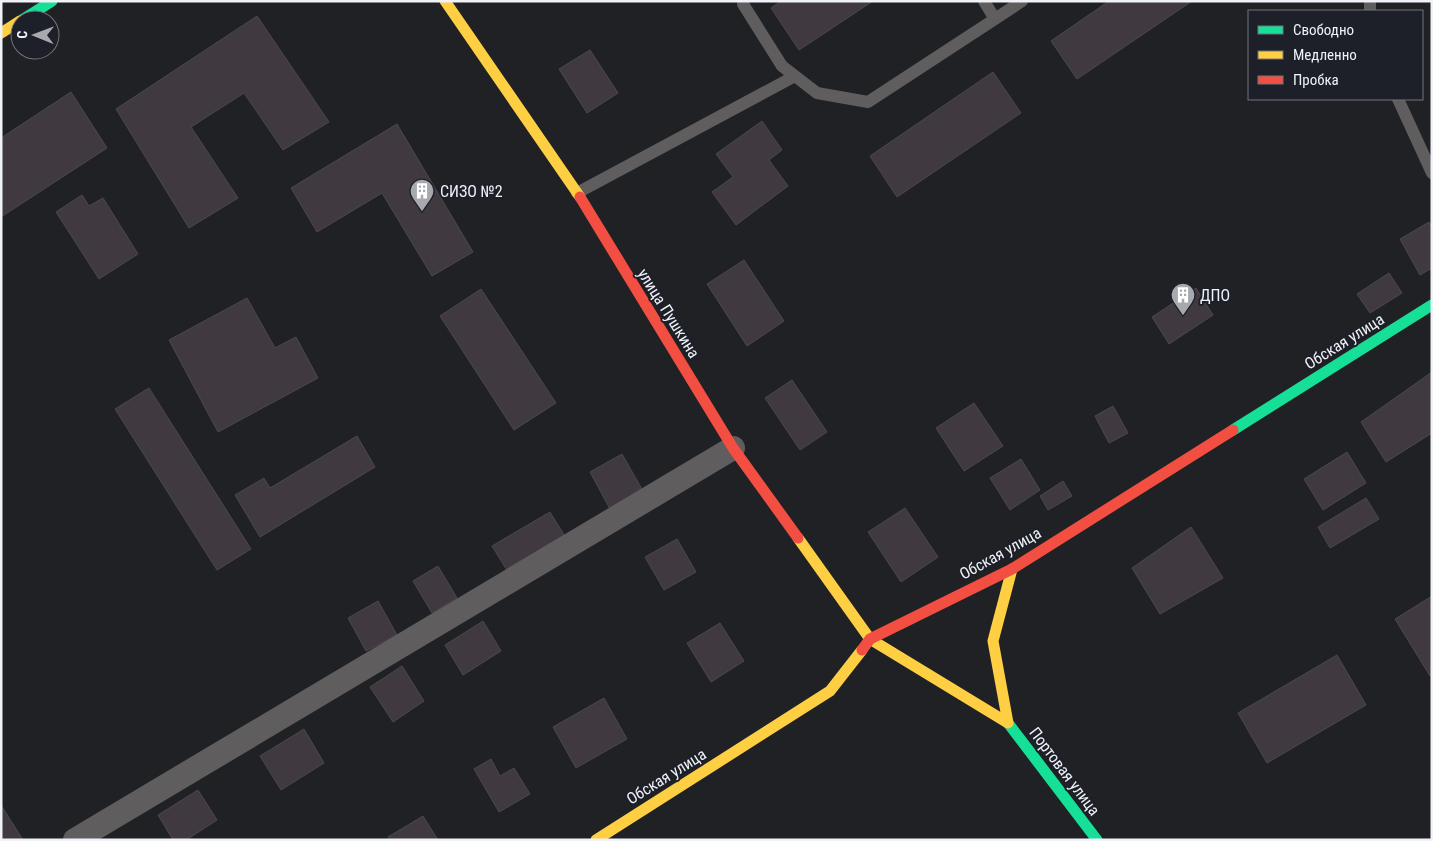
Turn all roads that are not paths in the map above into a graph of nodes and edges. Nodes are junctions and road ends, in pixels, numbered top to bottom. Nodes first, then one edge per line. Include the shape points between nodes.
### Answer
1 (52, 1) edge
2 (445, 1) edge
3 (744, 1) edge
4 (984, 1) edge
5 (1022, 1) edge
6 (38, 10) edge
7 (995, 19) junction
8 (795, 76) junction
9 (1398, 100) edge
10 (1432, 173) edge
11 (577, 193) junction
12 (1432, 305) edge
13 (733, 448) junction
14 (1012, 569) junction
15 (870, 639) junction
16 (1008, 722) junction
17 (75, 840) edge
18 (596, 840) edge
19 (1096, 840) edge

1 - 6 street
2 - 11 street, улица Пушкина
3 - 8 lane via 782,66
4 - 7 lane
5 - 7 lane
7 - 8 lane via 868,102 818,93
8 - 11 lane
9 - 10 lane
11 - 13 street, улица Пушкина
12 - 14 street, Обская улица
13 - 15 street, улица Пушкина
13 - 17 street
14 - 15 street, Обская улица
14 - 16 street via 993,641
15 - 16 street
15 - 18 street, Обская улица via 830,690
16 - 19 street, Портовая улица

